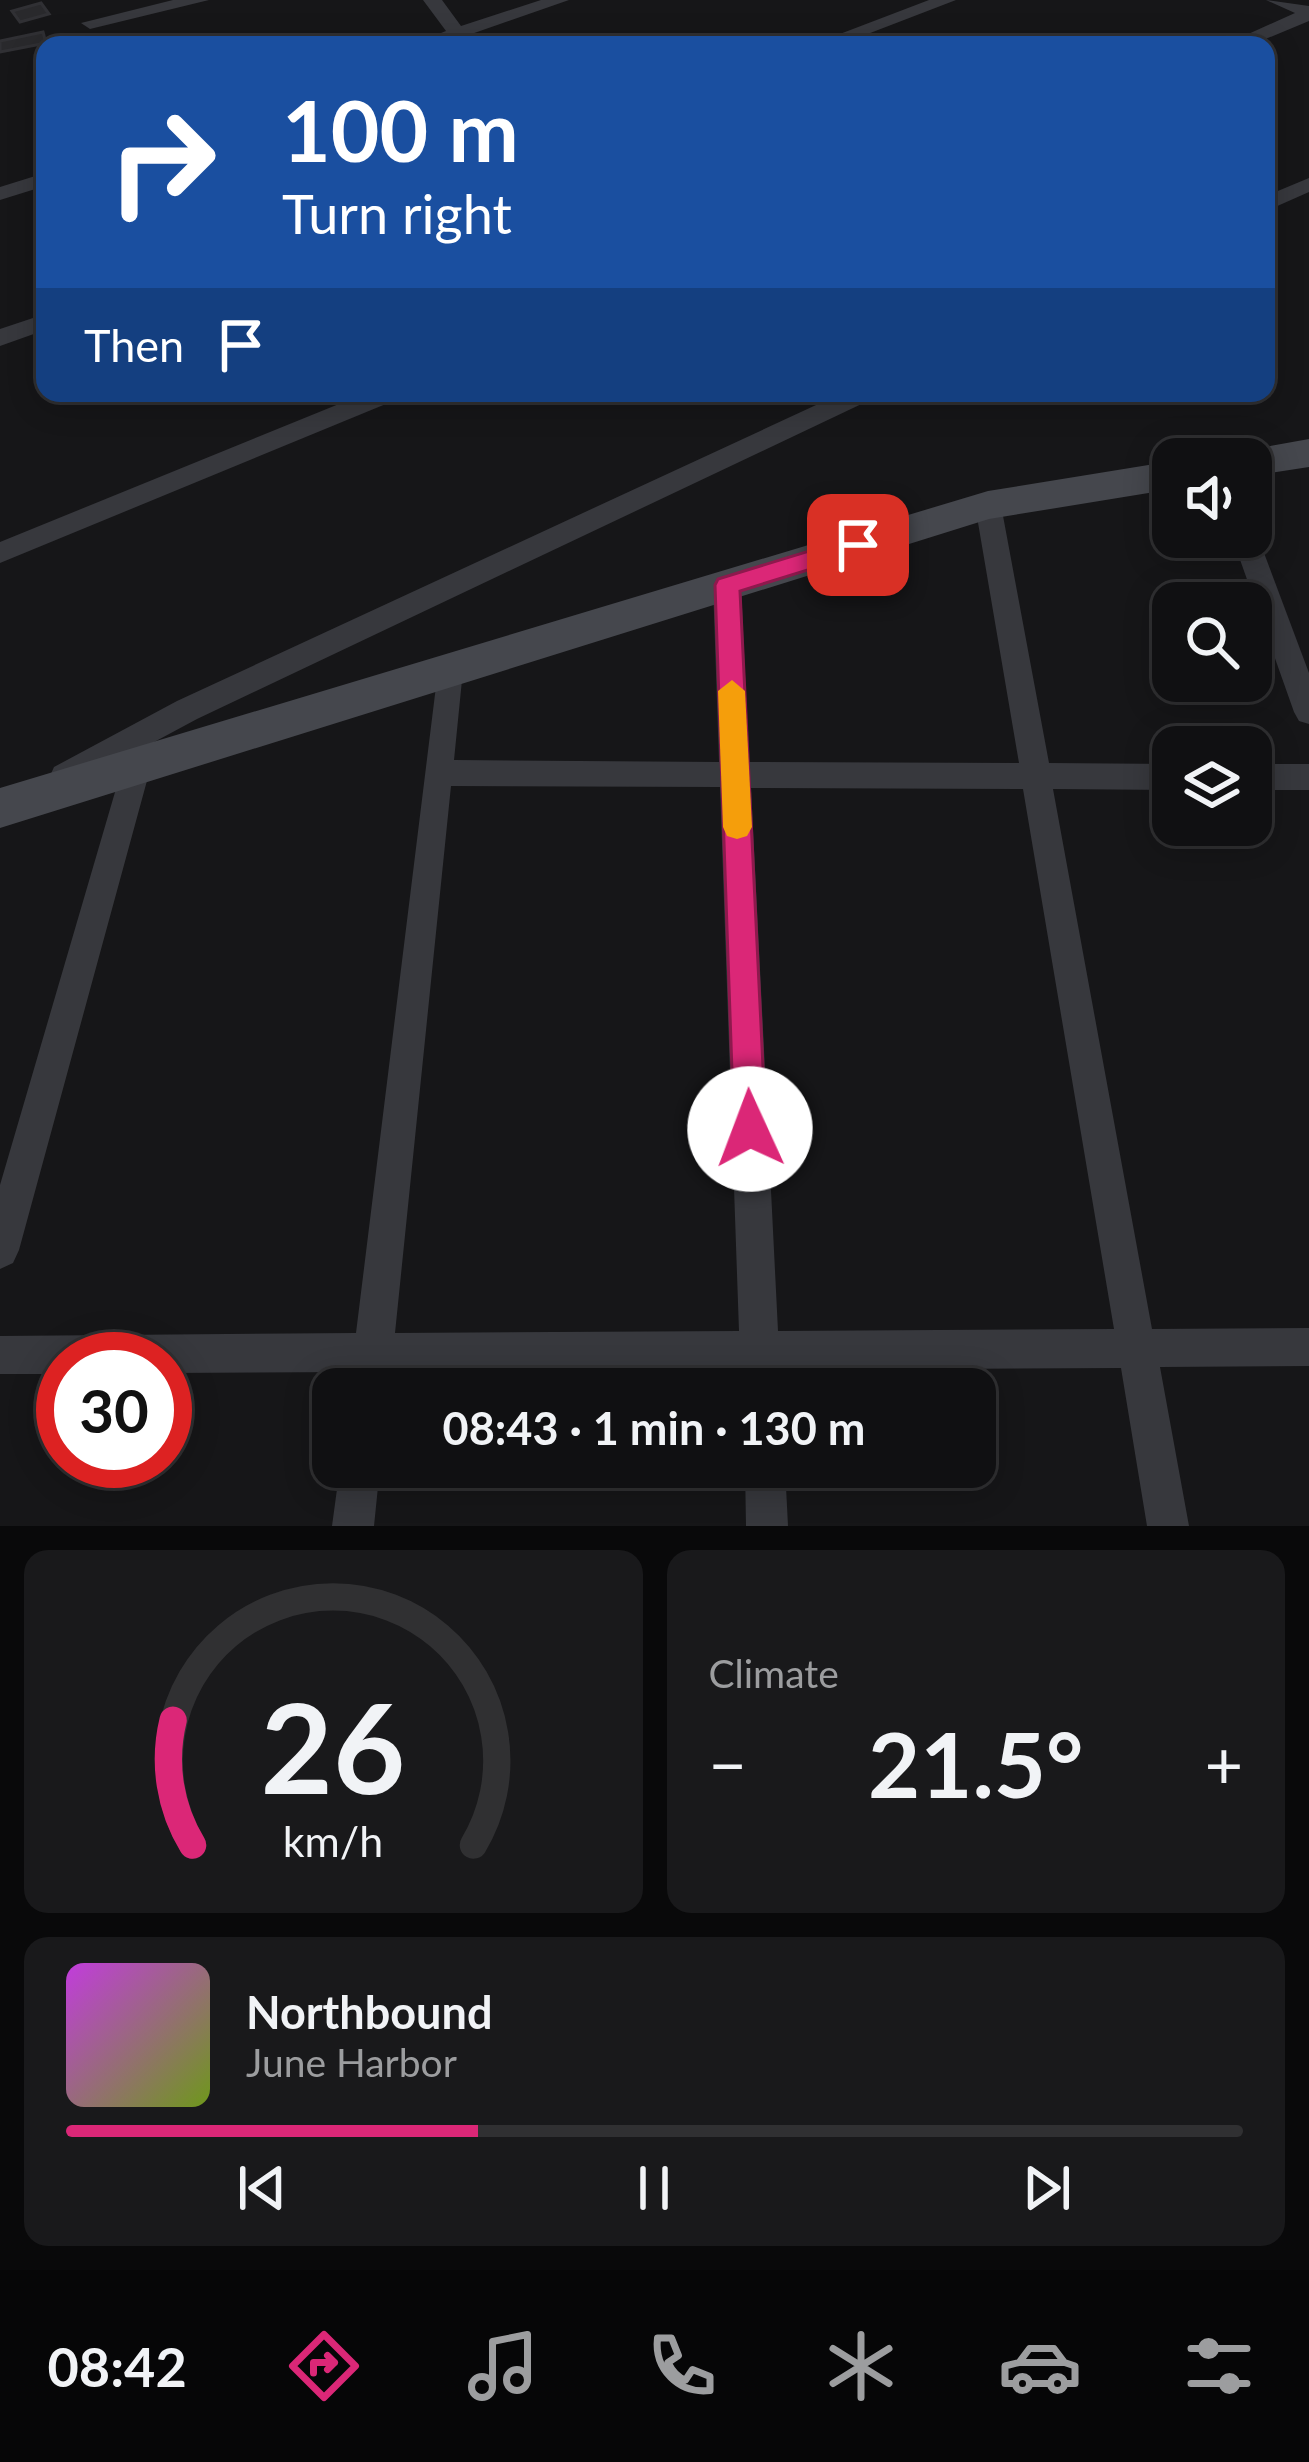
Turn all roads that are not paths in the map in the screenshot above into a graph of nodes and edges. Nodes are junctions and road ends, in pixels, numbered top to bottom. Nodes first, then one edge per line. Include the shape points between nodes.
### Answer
1 (200, 0) edge
2 (432, 0) edge
3 (560, 0) edge
4 (946, 0) edge
5 (1275, 0) edge
6 (1309, 13) edge
7 (90, 23) dead end
8 (457, 33) junction
9 (448, 36) edge
10 (845, 36) edge
11 (1255, 36) edge
12 (36, 182) edge
13 (1309, 184) edge
14 (0, 194) edge
15 (1275, 200) edge
16 (36, 325) edge
17 (0, 338) edge
18 (367, 402) edge
19 (844, 402) edge
20 (1309, 453) edge
21 (1272, 459) edge
22 (1152, 478) edge
23 (988, 505) junction
24 (0, 553) edge
25 (1253, 558) edge
26 (727, 585) junction
27 (449, 670) junction
28 (1309, 712) edge
29 (136, 766) junction
30 (437, 773) junction
31 (735, 775) junction
32 (1036, 776) junction
33 (1152, 777) edge
34 (1272, 777) edge
35 (1309, 778) edge
36 (9, 805) edge
37 (11, 1157) edge
38 (0, 1250) edge
39 (1309, 1347) edge
40 (1136, 1348) junction
41 (0, 1355) edge
42 (312, 1368) edge
43 (371, 1368) edge
44 (760, 1368) edge
45 (794, 1368) edge
46 (358, 1488) edge
47 (766, 1488) edge
48 (353, 1526) edge
49 (767, 1526) edge
50 (1168, 1526) edge

1 - 7 street
2 - 8 street
3 - 8 street
4 - 10 street
5 - 6 street
6 - 11 street
8 - 9 street
12 - 14 street
13 - 15 street
16 - 17 street
18 - 24 street
19 - 36 street via 187,710
20 - 21 street
22 - 23 street
23 - 26 street
23 - 32 street
25 - 28 street
26 - 27 street
26 - 31 street
27 - 29 street
27 - 30 street
29 - 36 street
29 - 37 street
30 - 31 street
30 - 43 street
31 - 32 street
31 - 44 street
32 - 33 street
32 - 40 street
34 - 35 street
37 - 38 street
39 - 40 street
40 - 45 street
40 - 50 street
41 - 42 street
46 - 48 street
47 - 49 street

